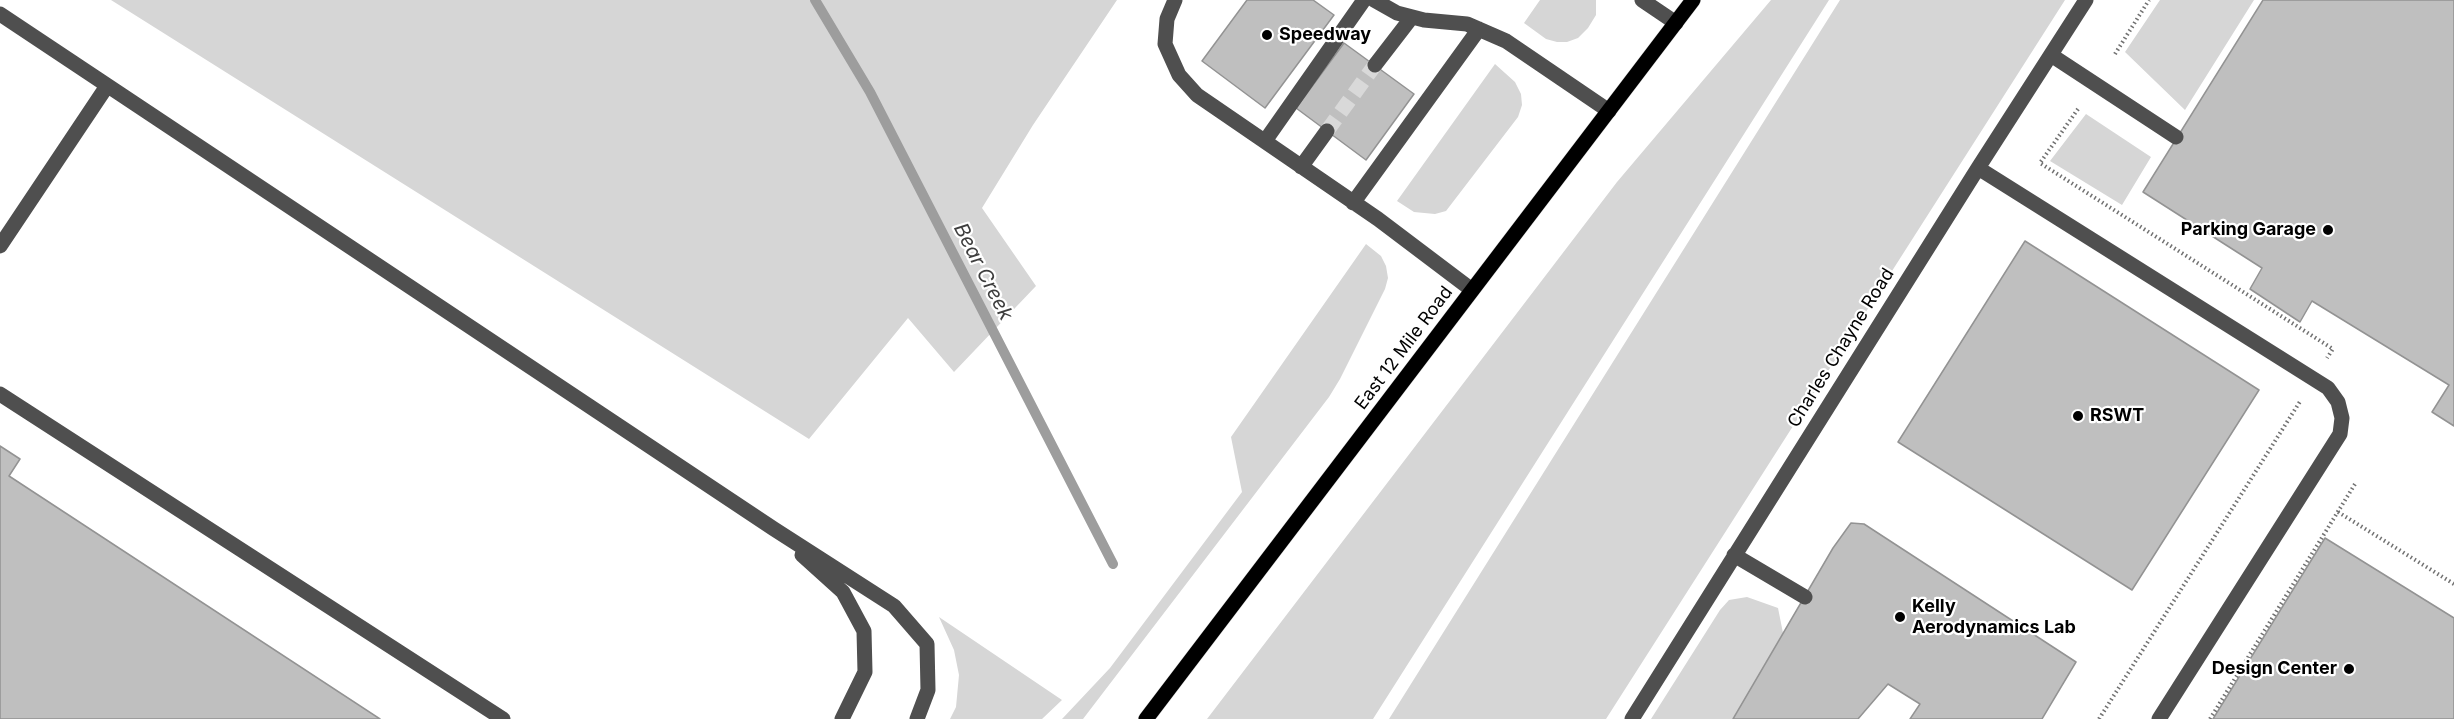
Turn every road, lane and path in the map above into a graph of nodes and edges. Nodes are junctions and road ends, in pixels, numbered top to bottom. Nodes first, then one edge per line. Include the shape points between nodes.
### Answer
1 (1175, 0) edge
2 (1364, 0) edge
3 (1374, 0) edge
4 (1642, 0) edge
5 (1693, 0) edge
6 (2086, 0) edge
7 (2150, 0) edge
8 (0, 14) edge
9 (1412, 17) junction
10 (1676, 23) junction
11 (1479, 29) junction
12 (2115, 54) dead end
13 (2051, 55) junction
14 (1375, 65) tunnel mouth
15 (107, 86) junction
16 (2078, 110) dead end
17 (1609, 111) junction
18 (1327, 131) tunnel mouth
19 (2176, 137) dead end
20 (1265, 141) junction
21 (1301, 167) junction
22 (1978, 168) junction
23 (1353, 203) junction
24 (0, 246) edge
25 (1472, 290) junction
26 (2333, 349) dead end
27 (0, 394) edge
28 (2280, 437) dead end
29 (2355, 484) dead end
30 (2338, 512) junction
31 (774, 528) junction
32 (1734, 555) junction
33 (2454, 584) edge
34 (1805, 597) dead end
35 (503, 719) edge
36 (842, 719) edge
37 (917, 719) edge
38 (1146, 719) edge
39 (1632, 719) edge
40 (2099, 719) edge
41 (2159, 719) edge
42 (2210, 719) edge

1 - 20 lane via 1167,18 1165,44 1179,75 1197,95
2 - 20 lane
3 - 9 lane
4 - 10 lane
5 - 10 main road, East 12 Mile Road
6 - 13 lane, Charles Chayne Road
7 - 12 path
8 - 15 lane
9 - 11 lane
9 - 14 lane
10 - 17 main road, East 12 Mile Road
11 - 17 lane via 1506,41
11 - 23 lane
13 - 19 lane
13 - 22 lane, Charles Chayne Road
15 - 24 lane
15 - 31 lane
16 - 26 path via 2040,163
17 - 25 main road, East 12 Mile Road
18 - 21 lane
20 - 21 lane
21 - 23 lane
22 - 32 lane, Charles Chayne Road
22 - 41 lane via 2328,388 2338,402 2340,434
23 - 25 lane
25 - 38 main road, East 12 Mile Road
27 - 35 lane
28 - 40 path
29 - 30 path
30 - 33 path
30 - 42 path
31 - 36 lane via 843,592 864,632 865,672
31 - 37 lane via 894,606 927,644 928,690
32 - 34 lane
32 - 39 lane, Charles Chayne Road

